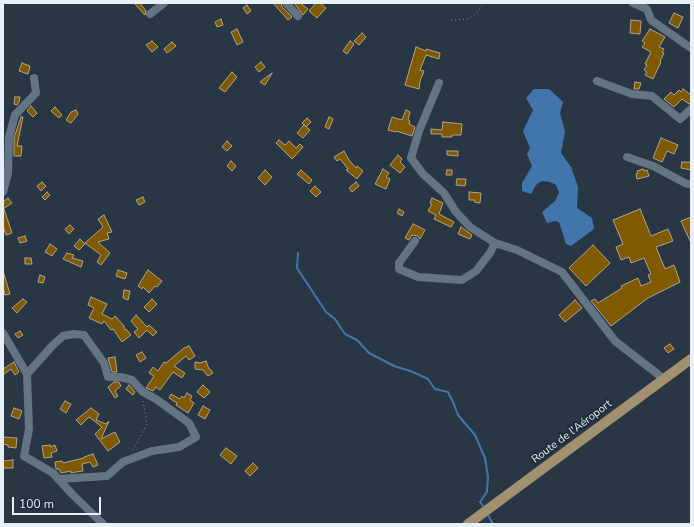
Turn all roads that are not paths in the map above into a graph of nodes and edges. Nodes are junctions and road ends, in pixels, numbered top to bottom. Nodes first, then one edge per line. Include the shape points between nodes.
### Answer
1 (164, 3) edge
2 (286, 3) edge
3 (633, 3) edge
4 (150, 14) dead end
5 (298, 16) dead end
6 (691, 48) edge
7 (34, 78) dead end
8 (598, 82) dead end
9 (439, 83) dead end
10 (691, 109) edge
11 (627, 157) dead end
12 (691, 184) edge
13 (3, 192) edge
14 (415, 241) dead end
15 (495, 243) junction
16 (3, 333) edge
17 (691, 360) edge
18 (27, 374) junction
19 (664, 379) junction
20 (56, 476) junction
21 (103, 524) edge
22 (468, 524) edge

1 - 4 street
2 - 5 street
3 - 6 street via 647,9 651,20
7 - 13 street via 36,93 14,115 9,137 8,174
8 - 10 street via 632,94 652,96 680,119
9 - 15 street via 411,158 423,174 444,193 456,212 470,227
11 - 12 street via 654,166
14 - 15 street via 399,263 399,269 418,276 462,280 476,271
15 - 19 street via 517,250 562,272 615,341
16 - 18 street
17 - 19 main road, Route de l'Aéroport
18 - 20 street via 29,429 24,456
18 - 20 street via 63,336 84,335 104,363 108,377 132,380 143,392 189,423 196,437 179,447 152,451 123,462 107,476
19 - 22 main road, Route de l'Aéroport
20 - 21 street

